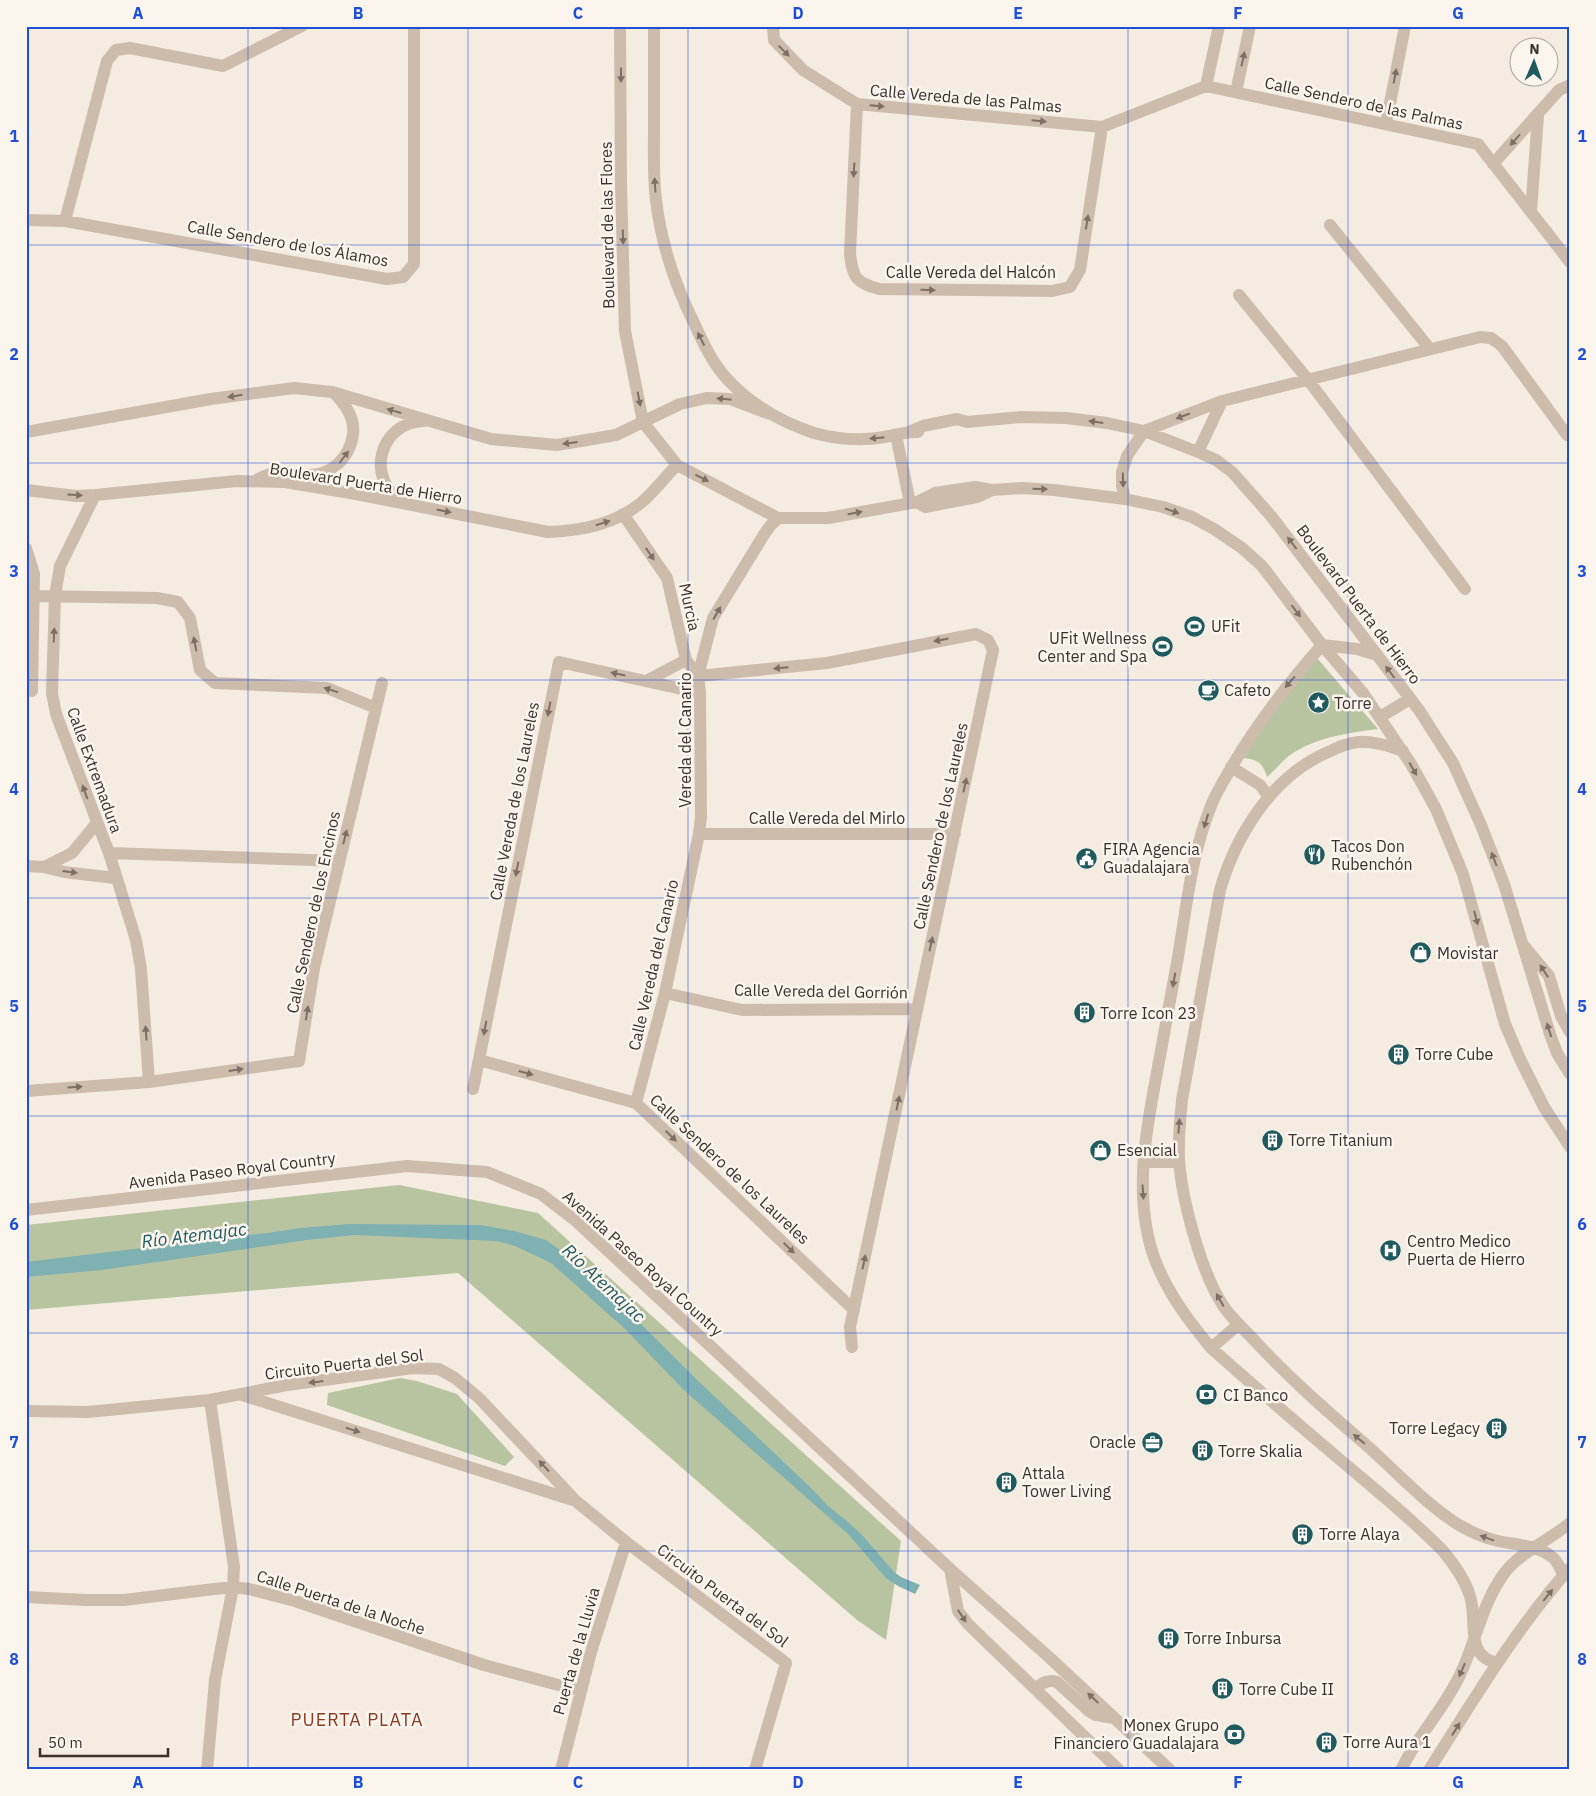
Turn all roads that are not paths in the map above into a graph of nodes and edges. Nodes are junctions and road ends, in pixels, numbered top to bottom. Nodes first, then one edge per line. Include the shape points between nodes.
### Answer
1 (302, 26) edge
2 (414, 26) edge
3 (620, 26) edge
4 (654, 26) edge
5 (773, 26) edge
6 (1219, 26) edge
7 (1250, 26) edge
8 (1405, 26) edge
9 (1570, 85) edge
10 (1206, 86) junction
11 (1236, 92) junction
12 (857, 104) junction
13 (1538, 115) junction
14 (1386, 124) junction
15 (1102, 127) junction
16 (1493, 164) junction
17 (1531, 212) junction
18 (26, 220) edge
19 (65, 221) junction
20 (1330, 225) dead end
21 (1570, 262) edge
22 (1239, 295) dead end
23 (1430, 350) junction
24 (1309, 381) junction
25 (332, 392) junction
26 (1222, 401) junction
27 (770, 414) junction
28 (643, 422) junction
29 (436, 423) junction
30 (1144, 431) junction
31 (27, 433) edge
32 (896, 435) junction
33 (1567, 435) dead end
34 (1198, 452) junction
35 (677, 465) junction
36 (251, 481) junction
37 (26, 490) edge
38 (95, 495) junction
39 (1125, 499) junction
40 (914, 503) junction
41 (409, 504) junction
42 (622, 514) junction
43 (778, 518) junction
44 (26, 548) edge
45 (1465, 589) dead end
46 (34, 596) junction
47 (55, 596) junction
48 (1322, 645) junction
49 (1377, 655) junction
50 (686, 660) junction
51 (698, 676) junction
52 (648, 680) junction
53 (382, 683) dead end
54 (29, 691) edge
55 (52, 693) junction
56 (700, 693) junction
57 (1410, 699) junction
58 (376, 708) junction
59 (1380, 717) junction
60 (1403, 751) junction
61 (1231, 767) junction
62 (1269, 797) junction
63 (96, 824) junction
64 (699, 834) junction
65 (955, 834) junction
66 (109, 853) junction
67 (339, 861) junction
68 (26, 866) edge
69 (44, 867) junction
70 (115, 878) junction
71 (1522, 944) junction
72 (665, 993) junction
73 (917, 1009) junction
74 (1570, 1032) edge
75 (479, 1060) junction
76 (1570, 1074) edge
77 (149, 1082) junction
78 (473, 1089) dead end
79 (26, 1091) edge
80 (636, 1103) junction
81 (1570, 1146) edge
82 (1144, 1162) junction
83 (1179, 1162) junction
84 (26, 1210) edge
85 (854, 1310) junction
86 (1239, 1324) junction
87 (852, 1348) dead end
88 (1211, 1348) junction
89 (240, 1394) junction
90 (210, 1400) junction
91 (26, 1411) edge
92 (577, 1502) junction
93 (1570, 1523) edge
94 (626, 1542) junction
95 (1534, 1549) junction
96 (950, 1569) junction
97 (1567, 1572) edge
98 (233, 1587) junction
99 (26, 1597) edge
100 (1474, 1639) junction
101 (1498, 1663) junction
102 (1035, 1689) junction
103 (581, 1691) junction
104 (1114, 1718) junction
105 (207, 1770) edge
106 (562, 1770) edge
107 (756, 1770) edge
108 (1119, 1770) edge
109 (1170, 1770) edge
110 (1401, 1770) edge
111 (1430, 1770) edge

1 - 19 street via 223,66 130,48 116,50 107,61
2 - 19 street, Calle Sendero de los Álamos via 414,264 403,277 387,279
3 -> 28 street, Boulevard de las Flores via 626,331
27 -> 4 street via 745,396 712,360 671,268 654,180
5 -> 12 street, Calle Vereda de las Palmas via 774,40 803,70
6 - 10 street
11 -> 7 street
14 -> 8 street
9 - 13 street via 1559,90
10 - 11 street, Calle Sendero de las Palmas
10 - 15 street
11 - 14 street, Calle Sendero de las Palmas
12 -> 15 street, Calle Vereda de las Palmas
12 -> 15 street, Calle Vereda del Halcón via 850,254 852,270 860,283 879,289 1042,291 1070,287 1080,270
13 -> 16 street
13 - 17 street
14 - 16 street, Calle Sendero de las Palmas via 1478,144
16 - 17 street, Calle Sendero de las Palmas
17 - 21 street, Calle Sendero de las Palmas
18 - 19 street, Calle Sendero de los Álamos
20 - 23 street
22 - 24 street
23 - 24 street
23 - 33 street via 1480,337 1492,338 1502,346
24 - 26 street
24 - 45 street
29 -> 25 street
25 -> 31 street via 294,388 256,392
36 -> 25 street via 278,471 321,474 345,457 352,444 354,429 344,402
26 -> 30 street
26 - 34 street
27 -> 28 street via 730,399 707,398 680,404
32 -> 27 street via 841,438 816,433
28 -> 29 street via 616,436 556,445 491,439
28 - 35 street
29 - 41 street via 407,424 385,443 380,457 386,486
30 -> 32 street, Boulevard Puerta de Hierro via 1066,418 1021,417 967,422 926,433 911,431
30 - 34 street, Boulevard Puerta de Hierro
30 -> 39 street via 1127,456 1122,472
32 - 40 street
49 -> 34 street, Boulevard Puerta de Hierro via 1272,516 1232,472
35 - 42 street, Boulevard Puerta de Hierro via 642,502
35 -> 43 street
36 - 38 street, Boulevard Puerta de Hierro
36 - 41 street, Boulevard Puerta de Hierro via 286,482
37 -> 38 street, Boulevard Puerta de Hierro
38 - 47 street, Calle Extremadura via 60,566
40 -> 39 street via 935,493 975,487 1054,490
39 -> 48 street via 1192,517 1242,548 1262,566
43 -> 40 street via 828,518
41 -> 42 street, Boulevard Puerta de Hierro via 548,532 570,531
42 -> 50 street, Murcia via 667,578
51 -> 43 street, Vereda del Canario via 713,618 763,536
44 - 46 street via 34,574
46 - 47 street
46 - 54 street
55 -> 47 street, Calle Extremadura
58 -> 47 street via 327,688 215,682 200,670 190,618 178,602 157,598
48 - 49 street
48 - 59 street
48 -> 61 street via 1280,694
57 -> 49 street, Boulevard Puerta de Hierro
50 - 51 street, Murcia
50 - 52 street
51 - 56 street, Vereda del Canario
65 -> 51 street, Calle Sendero de los Laureles via 993,650 981,635 827,663
52 - 56 street, Calle Vereda de los Laureles
52 -> 75 street, Calle Vereda de los Laureles via 558,662
53 - 58 street, Calle Sendero de los Encinos
54 - 55 street
63 -> 55 street, Calle Extremadura via 56,714
56 - 64 street, Vereda del Canario
57 - 59 street
71 -> 57 street, Boulevard Puerta de Hierro via 1504,884 1453,763
67 -> 58 street, Calle Sendero de los Encinos
59 - 60 street
60 - 62 street via 1377,743 1358,742 1340,746 1298,769
60 -> 81 street via 1436,809 1463,874 1505,1024 1544,1107
61 - 62 street via 1260,785
61 -> 82 street via 1211,806 1196,854 1146,1134
83 -> 62 street via 1182,1100 1220,890 1244,833
63 - 66 street, Calle Extremadura
63 - 69 street via 72,853
64 - 65 street, Calle Vereda del Mirlo
64 - 72 street, Calle Vereda del Canario
73 -> 65 street, Calle Sendero de los Laureles
66 - 67 street
66 - 70 street, Calle Extremadura
77 -> 67 street, Calle Sendero de los Encinos via 300,1061 314,968
68 - 69 street
69 -> 70 street
77 -> 70 street, Calle Extremadura via 141,969 136,940
74 -> 71 street via 1561,1016 1548,976
76 -> 71 street, Boulevard Puerta de Hierro via 1550,1034
72 - 73 street, Calle Vereda del Gorrión via 742,1010
72 - 80 street, Calle Vereda del Canario
85 -> 73 street, Calle Sendero de los Laureles
75 - 78 street, Calle Vereda de los Laureles
75 -> 80 street, Calle Sendero de los Laureles
79 -> 77 street, Calle Sendero de los Encinos
80 -> 85 street, Calle Sendero de los Laureles
82 - 83 street
82 -> 88 street via 1145,1220 1154,1258 1180,1308
86 -> 83 street via 1210,1283 1192,1224
84 - 96 street, Avenida Paseo Royal Country via 407,1166 487,1172 541,1194 576,1220
85 - 87 street, Calle Sendero de los Laureles via 850,1326
86 - 88 street
95 -> 86 street via 1482,1536 1442,1513 1300,1387
88 - 100 street via 1443,1552 1458,1570 1470,1596
89 - 90 street, Circuito Puerta del Sol
89 -> 92 street, Circuito Puerta del Sol
92 -> 89 street, Circuito Puerta del Sol via 479,1398 456,1378 439,1369 413,1368
90 - 91 street, Circuito Puerta del Sol via 88,1412
90 - 98 street via 234,1567
92 - 94 street, Circuito Puerta del Sol
93 - 95 street
94 - 103 street, Puerta de la Lluvia via 600,1619
94 - 107 street, Circuito Puerta del Sol via 786,1663
95 - 97 street via 1553,1557
95 - 100 street via 1506,1570 1485,1608
96 -> 102 street via 958,1611
104 -> 96 street, Avenida Paseo Royal Country
101 -> 97 street
98 - 99 street, Calle Puerta de la Noche via 124,1600
98 - 103 street, Calle Puerta de la Noche via 295,1601 484,1665
98 - 105 street via 215,1680
100 - 101 street via 1483,1658
100 -> 110 street via 1458,1679
111 -> 101 street
102 - 104 street via 1050,1680 1057,1682 1089,1711
102 - 108 street
103 - 106 street, Puerta de la Lluvia
104 - 109 street, Avenida Paseo Royal Country

